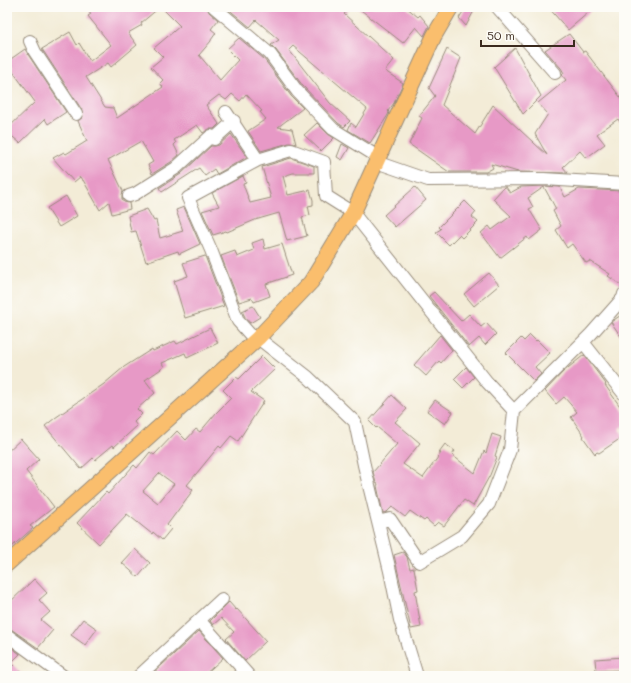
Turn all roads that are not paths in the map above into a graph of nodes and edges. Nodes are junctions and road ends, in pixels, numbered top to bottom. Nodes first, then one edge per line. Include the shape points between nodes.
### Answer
1 (214, 7) edge
2 (451, 7) edge
3 (497, 7) edge
4 (30, 41) dead end
5 (555, 73) dead end
6 (76, 114) dead end
7 (377, 159) junction
8 (258, 160) junction
9 (624, 184) edge
10 (129, 196) dead end
11 (354, 213) junction
12 (624, 294) edge
13 (257, 339) junction
14 (583, 342) junction
15 (624, 394) edge
16 (514, 411) junction
17 (378, 522) junction
18 (7, 564) edge
19 (222, 600) dead end
20 (199, 620) junction
21 (7, 635) edge
22 (63, 676) edge
23 (139, 676) edge
24 (249, 676) edge
25 (417, 676) edge

1 - 7 street via 270,54 297,91 333,129
2 - 7 main road via 434,36
3 - 5 street
4 - 6 street
7 - 9 street via 428,180 544,179
7 - 11 main road
8 - 10 street via 230,116 214,139 211,136 176,168
8 - 11 street via 291,150 324,162 326,196
8 - 13 street via 188,198 238,321
11 - 13 main road via 311,282
11 - 16 street via 487,382
12 - 14 street
13 - 17 street via 308,377 356,422
13 - 18 main road
14 - 15 street
14 - 16 street
16 - 17 street via 510,450 489,504 462,536 419,562 390,519
17 - 25 street via 400,620
19 - 20 street
20 - 23 street
20 - 24 street
21 - 22 street

